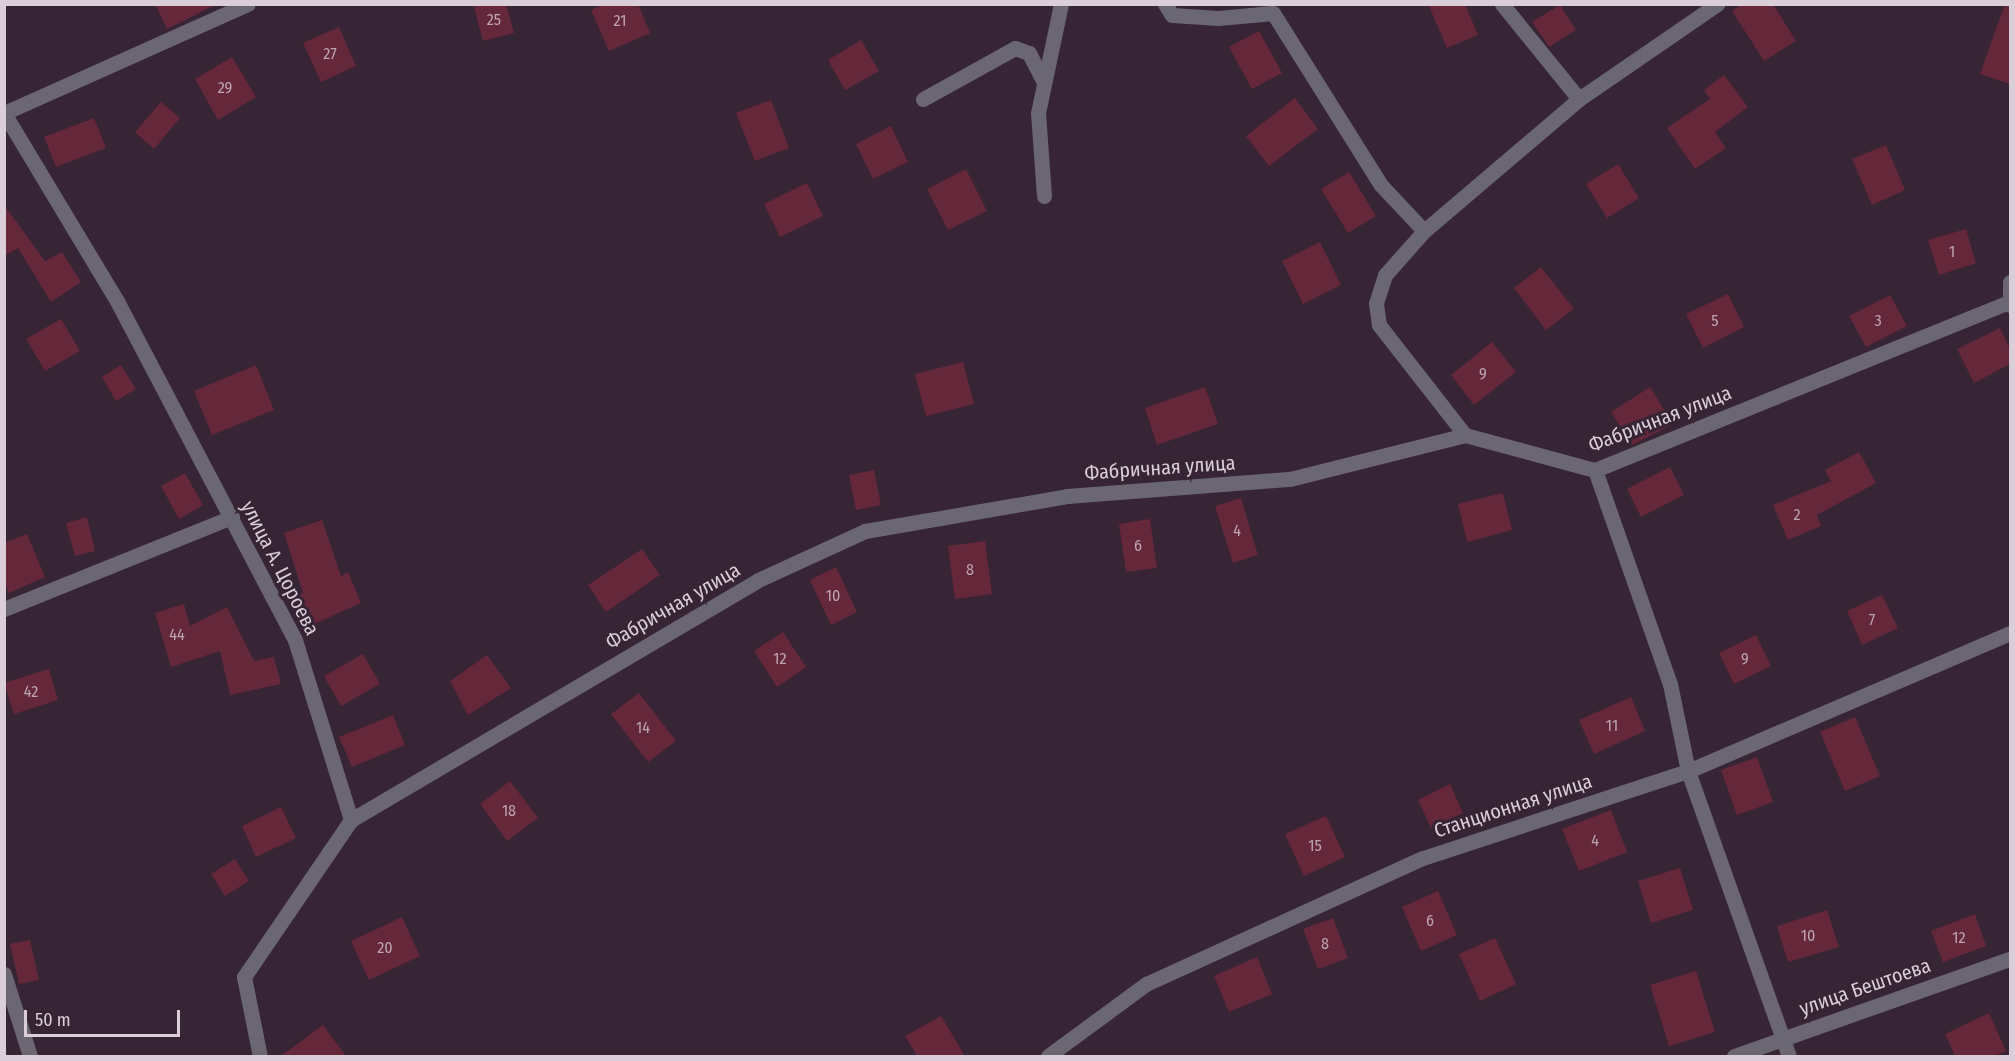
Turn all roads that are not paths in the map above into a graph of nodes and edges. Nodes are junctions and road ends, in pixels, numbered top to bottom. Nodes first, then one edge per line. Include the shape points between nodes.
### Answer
1 (248, 4) edge
2 (1061, 4) edge
3 (1165, 4) edge
4 (1502, 4) edge
5 (1717, 4) edge
6 (1043, 80) junction
7 (923, 99) dead end
8 (1579, 99) junction
9 (4, 113) edge
10 (1044, 196) dead end
11 (1424, 231) junction
12 (2010, 282) edge
13 (2010, 304) edge
14 (1465, 435) junction
15 (1594, 470) junction
16 (232, 517) junction
17 (4, 609) edge
18 (2010, 633) edge
19 (1688, 771) junction
20 (351, 820) junction
21 (2010, 959) edge
22 (4, 974) edge
23 (1783, 1036) junction
24 (30, 1056) edge
25 (260, 1056) edge
26 (1048, 1056) edge
27 (1734, 1056) edge
28 (1790, 1056) edge

1 - 9 street
2 - 6 street
3 - 11 street via 1172,15 1183,16 1218,18 1273,13 1386,192
4 - 8 street
5 - 8 street
6 - 7 street via 1029,53 1015,48
6 - 10 street via 1038,130
8 - 11 street
9 - 16 street, улица А. Цороева via 117,301
11 - 14 street via 1385,275 1376,314 1384,332
12 - 13 street
13 - 15 street, Фабричная улица
14 - 15 street, Фабричная улица
14 - 20 street, Фабричная улица via 1290,479 1067,496 865,531 758,580
15 - 19 street via 1670,684
16 - 17 street
16 - 20 street, улица А. Цороева via 295,640
18 - 19 street, Станционная улица
19 - 23 street
19 - 26 street, Станционная улица via 1423,858 1146,984
20 - 25 street via 244,976
21 - 23 street, улица Бештоева
22 - 24 street
23 - 27 street, улица Бештоева
23 - 28 street

